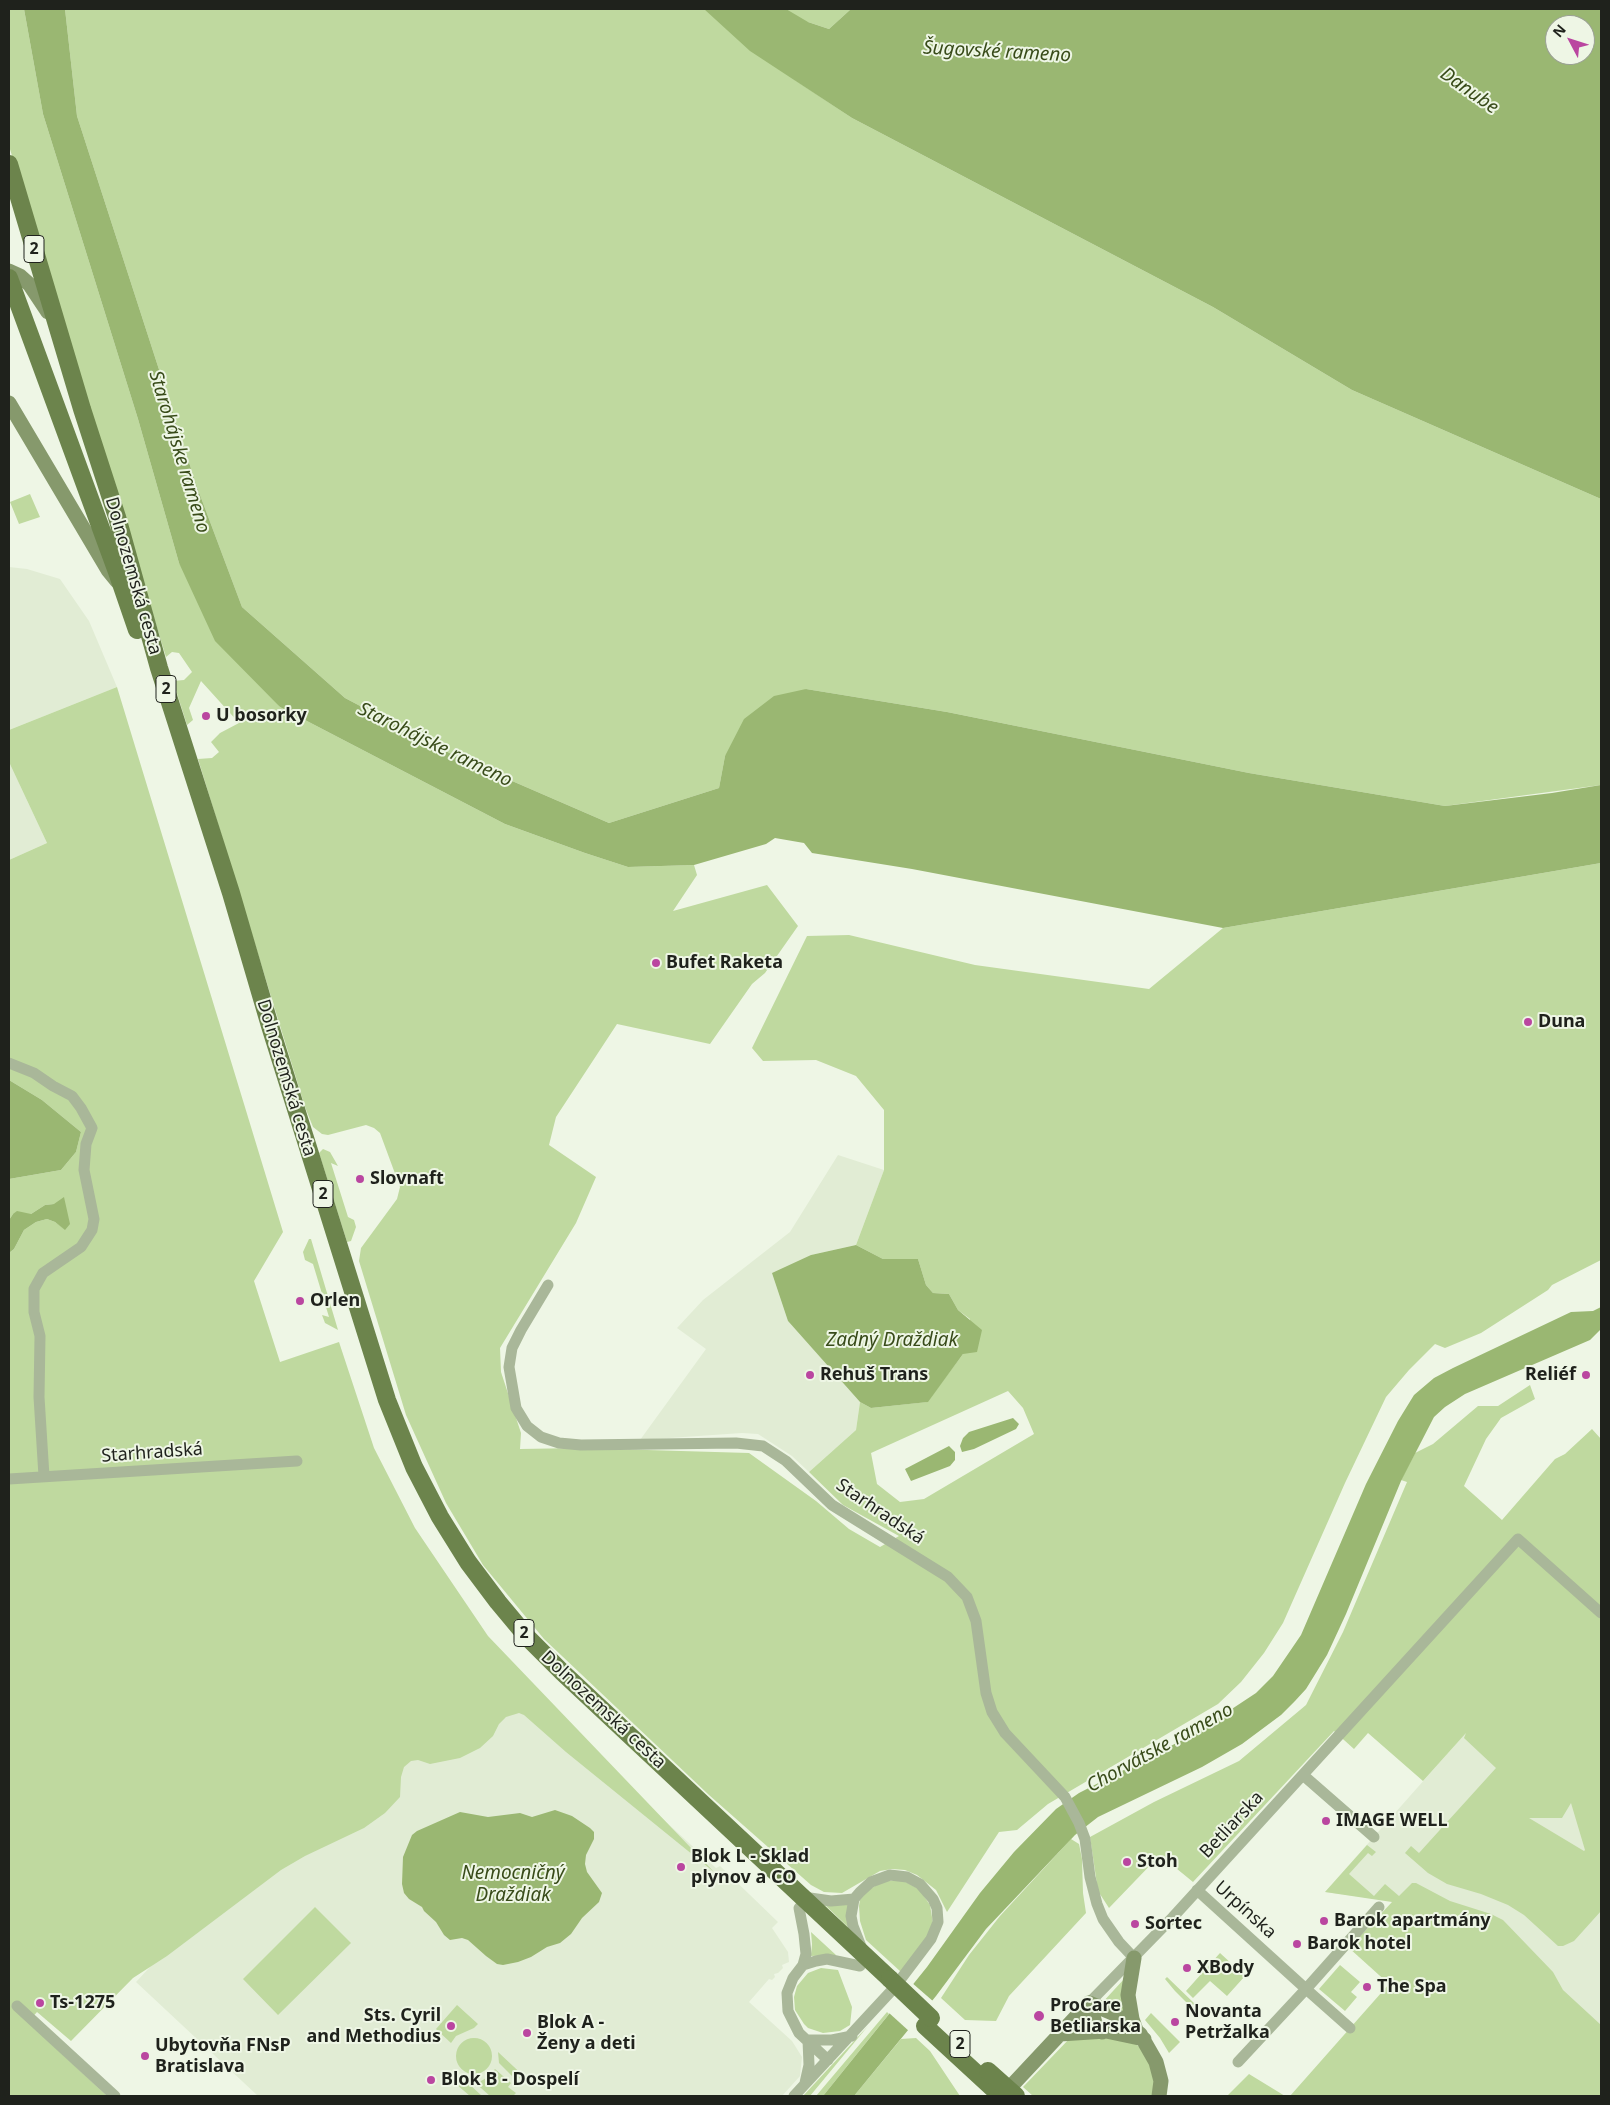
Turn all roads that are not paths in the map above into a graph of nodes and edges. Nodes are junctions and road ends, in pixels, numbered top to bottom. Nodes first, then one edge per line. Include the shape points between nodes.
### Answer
1 (9, 164) edge
2 (9, 271) edge
3 (9, 278) edge
4 (59, 334) junction
5 (9, 402) edge
6 (123, 588) junction
7 (9, 1063) edge
8 (548, 1285) dead end
9 (297, 1461) dead end
10 (44, 1476) junction
11 (9, 1479) edge
12 (1601, 1613) edge
13 (1303, 1775) junction
14 (1374, 1837) dead end
15 (1197, 1890) junction
16 (854, 1900) junction
17 (801, 1903) junction
18 (1379, 1907) dead end
19 (1134, 1958) junction
20 (861, 1959) junction
21 (803, 1965) junction
22 (1306, 1988) junction
23 (1089, 2003) junction
24 (17, 2006) dead end
25 (1350, 2028) dead end
26 (1102, 2032) junction
27 (1060, 2034) junction
28 (1140, 2035) junction
29 (852, 2036) junction
30 (808, 2040) junction
31 (828, 2060) junction
32 (1238, 2062) dead end
33 (985, 2074) junction
34 (805, 2084) junction
35 (115, 2096) edge
36 (794, 2096) edge
37 (1001, 2096) edge
38 (1016, 2096) edge
39 (1160, 2096) edge

1 - 4 main road, Dolnozemská cesta / 2
2 - 4 street via 23,278 37,293
3 - 6 main road, Dolnozemská cesta / 2
4 - 17 main road, Dolnozemská cesta / 2 via 364,1328 387,1400 414,1467 464,1555 528,1638
5 - 6 street via 108,570
6 - 17 main road, Dolnozemská cesta / 2 via 368,1378 417,1497 469,1581 532,1656
7 - 10 street via 34,1072 72,1096 92,1128 86,1144 84,1170 94,1219 92,1230 81,1247 43,1273 34,1289 34,1312 40,1336 39,1397
8 - 19 street, Starhradská via 512,1348 509,1367 516,1408 527,1426 559,1443 736,1443 763,1446 786,1461 832,1505 948,1577 967,1597 976,1621 986,1693 992,1712 1005,1733 1065,1797 1085,1839 1097,1904 1109,1927
9 - 10 street, Starhradská
10 - 11 street, Starhradská
12 - 13 street, Betliarska via 1518,1539
13 - 14 street
13 - 15 street, Betliarska
15 - 19 street, Betliarska
15 - 22 street, Urpínska
16 - 17 street
16 - 20 street via 851,1916
16 - 29 street via 876,1879 903,1876 925,1889 935,1904 938,1918 928,1944
17 - 20 main road, Dolnozemská cesta / 2
17 - 21 street via 806,1941
18 - 22 street
19 - 23 street, Betliarska
19 - 28 street via 1128,1995 1132,2019
20 - 21 street via 816,1960
20 - 33 main road, Dolnozemská cesta / 2, bridge
21 - 30 street via 790,1984 786,2001 793,2023
22 - 25 street, Urpínska
22 - 32 street
23 - 26 street
23 - 27 street, Betliarska
23 - 28 street via 1110,2011
24 - 35 street
26 - 27 street
26 - 28 street
27 - 37 street, Betliarska
28 - 39 street via 1159,2071
29 - 30 street
29 - 31 street
30 - 31 street
30 - 34 street via 809,2064
31 - 34 street
33 - 37 main road, Dolnozemská cesta / 2
33 - 38 main road, Dolnozemská cesta / 2, bridge
34 - 36 street

